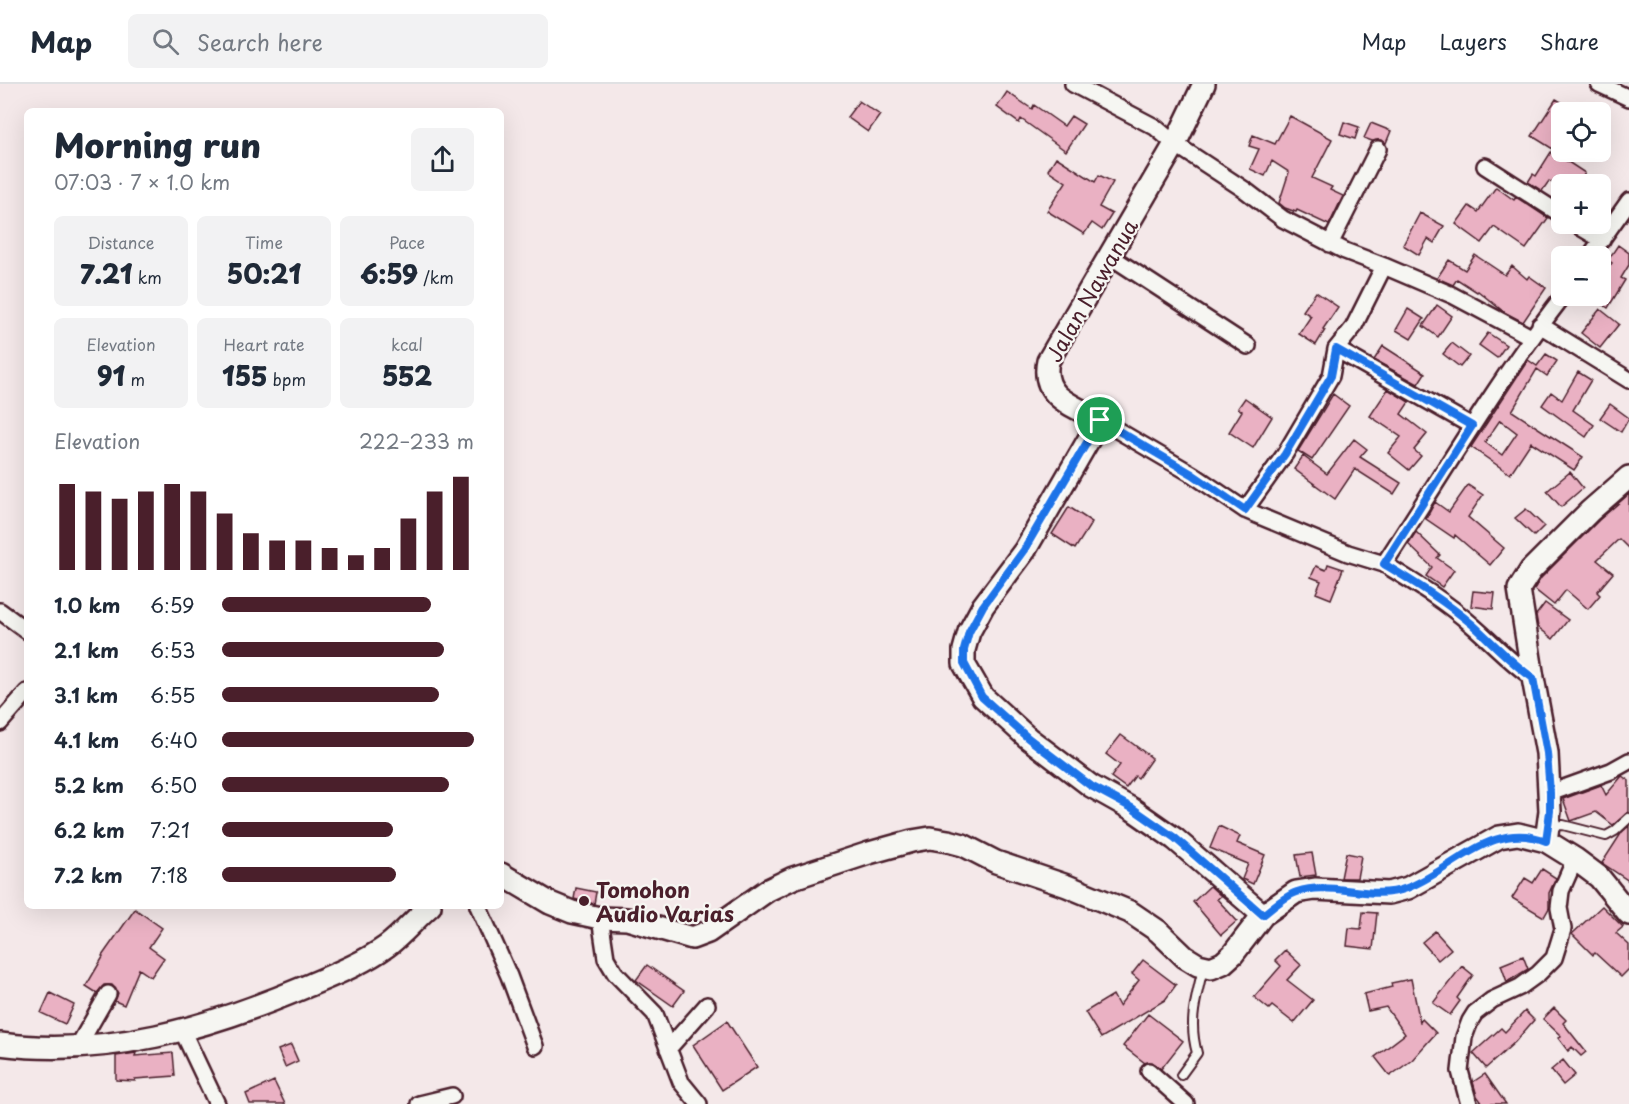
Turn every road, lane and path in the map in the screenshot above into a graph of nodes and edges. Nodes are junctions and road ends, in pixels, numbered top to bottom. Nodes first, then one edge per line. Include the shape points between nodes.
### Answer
1 (1073, 84) edge
2 (1204, 84) edge
3 (1599, 84) edge
4 (1627, 93) edge
5 (1175, 144) junction
6 (1378, 149) dead end
7 (1485, 166) dead end
8 (1629, 201) edge
9 (1551, 208) edge
10 (1592, 234) edge
11 (1602, 240) junction
12 (1330, 244) junction
13 (1598, 246) edge
14 (1110, 255) junction
15 (1384, 266) junction
16 (1555, 306) edge
17 (1536, 331) junction
18 (1248, 346) dead end
19 (1336, 349) junction
20 (1629, 380) edge
21 (1100, 420) junction
22 (1472, 426) junction
23 (1629, 477) edge
24 (1245, 510) junction
25 (1384, 564) junction
26 (0, 611) edge
27 (24, 629) edge
28 (1533, 678) junction
29 (24, 695) edge
30 (0, 723) edge
31 (1629, 761) edge
32 (1550, 793) junction
33 (1629, 818) edge
34 (1547, 834) junction
35 (1575, 859) junction
36 (504, 876) edge
37 (427, 909) edge
38 (479, 909) edge
39 (1629, 914) edge
40 (1263, 915) junction
41 (600, 918) junction
42 (1203, 966) junction
43 (108, 994) dead end
44 (707, 1005) dead end
45 (182, 1030) junction
46 (0, 1044) edge
47 (535, 1046) dead end
48 (77, 1048) junction
49 (668, 1049) junction
50 (1149, 1071) dead end
51 (1181, 1075) dead end
52 (452, 1096) dead end
53 (217, 1104) edge
54 (419, 1104) edge
55 (699, 1104) edge
56 (1186, 1104) edge
57 (1469, 1104) edge

1 - 5 street via 1155,127
2 - 5 main road, Jalan Nawanua
3 - 4 street
5 - 12 street via 1283,219
5 - 14 main road, Jalan Nawanua
6 - 12 street
7 - 9 street
8 - 11 street
10 - 11 street
11 - 13 street
12 - 15 street
14 - 18 street
14 - 21 main road, Jalan Nawanua via 1054,348 1045,373 1055,395
15 - 17 street
15 - 19 street via 1353,328
16 - 17 street
17 - 20 street
17 - 22 street
19 - 22 street
19 - 24 street via 1331,376 1285,454
21 - 24 street
21 - 40 main road via 1024,550 983,606 969,632 964,663 982,697 1028,738 1091,786 1175,838
22 - 25 street
23 - 28 main road via 1531,570 1520,589
24 - 25 street
25 - 28 street via 1451,608
26 - 27 street
28 - 32 main road
29 - 30 street
31 - 32 street
32 - 34 main road
33 - 34 lane via 1605,836 1563,825
34 - 35 main road
34 - 40 main road via 1499,837 1408,888 1389,893 1305,890
35 - 39 main road via 1599,878
35 - 57 street via 1561,891 1563,929 1554,958 1520,987 1492,1000 1470,1021 1460,1071
36 - 41 main road via 550,903
37 - 45 main road via 388,945 361,963 251,1010
38 - 47 street
40 - 42 main road via 1223,963 1212,968
41 - 42 main road via 627,919 692,938 708,932 768,890 793,878 930,838 963,845 996,862 1130,912 1158,931 1185,957
41 - 49 street via 606,958 615,973 655,1014
42 - 51 lane via 1192,1018 1197,1053
43 - 48 street
44 - 49 street
45 - 48 main road
45 - 53 street
46 - 48 main road
49 - 55 street via 681,1082
50 - 56 street
52 - 54 street

